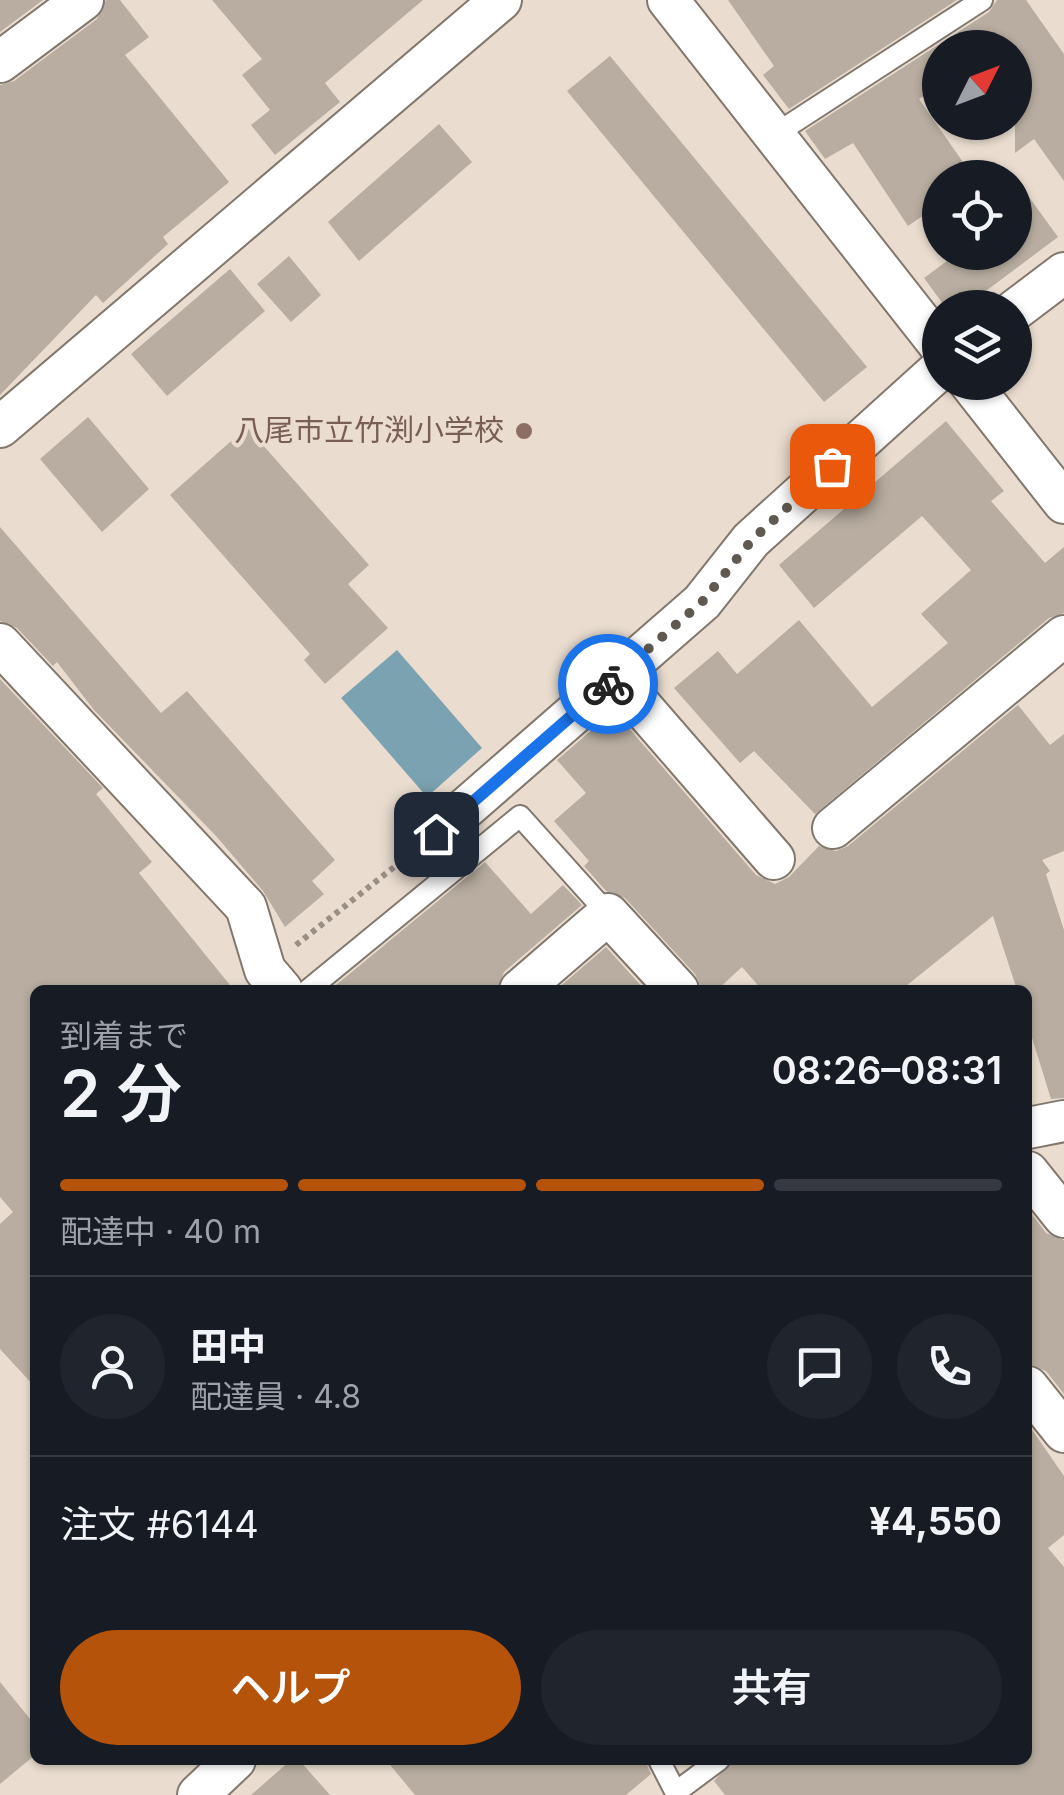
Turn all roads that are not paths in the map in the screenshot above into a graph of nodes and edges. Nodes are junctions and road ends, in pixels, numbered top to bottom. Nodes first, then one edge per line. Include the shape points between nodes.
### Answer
1 (83, 0) edge
2 (502, 0) edge
3 (668, 0) edge
4 (982, 0) edge
5 (0, 62) edge
6 (774, 135) junction
7 (1064, 273) edge
8 (1032, 297) edge
9 (922, 323) edge
10 (922, 384) edge
11 (983, 400) edge
12 (0, 427) edge
13 (1064, 503) edge
14 (1064, 636) edge
15 (0, 644) edge
16 (616, 677) junction
17 (833, 828) dead end
18 (436, 834) road end
19 (774, 859) dead end
20 (608, 914) junction
21 (274, 980) edge
22 (314, 985) edge
23 (526, 985) edge
24 (673, 985) edge
25 (1064, 1121) edge
26 (1032, 1127) edge
27 (1032, 1177) edge
28 (1064, 1218) edge
29 (1032, 1392) edge
30 (1064, 1432) edge
31 (230, 1765) edge
32 (662, 1765) edge
33 (713, 1765) edge
34 (677, 1793) edge
35 (198, 1795) edge

1 - 5 street
2 - 12 street
3 - 6 street
4 - 6 lane
6 - 9 street
7 - 8 street
10 - 16 street via 752,540 702,602
11 - 13 street
14 - 17 street
15 - 21 street via 246,906
16 - 18 street
16 - 19 street
20 - 22 lane via 520,816
20 - 23 street
20 - 24 street
25 - 26 street
27 - 28 street
29 - 30 street
31 - 35 street
32 - 34 lane
33 - 34 lane

